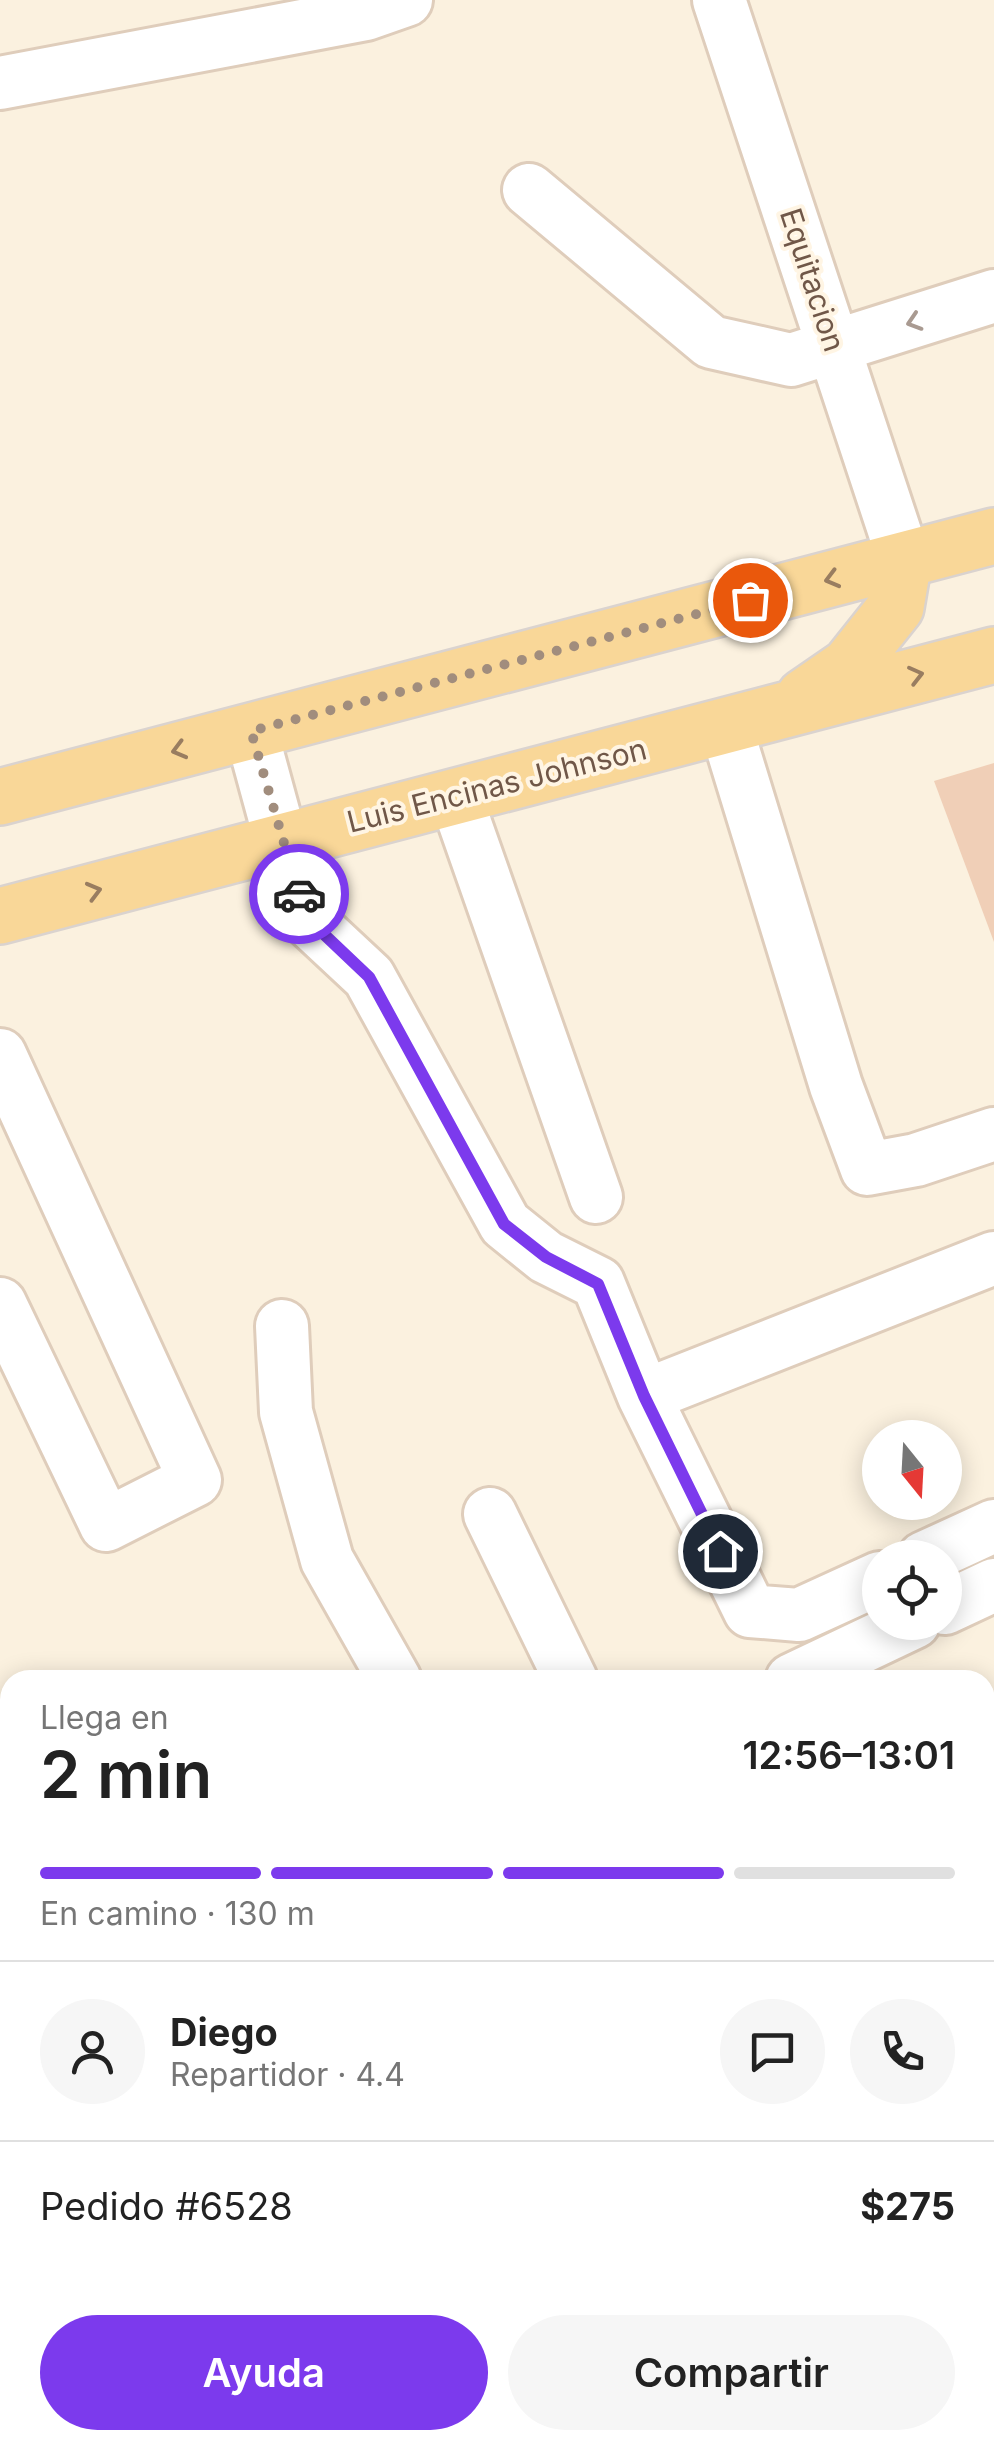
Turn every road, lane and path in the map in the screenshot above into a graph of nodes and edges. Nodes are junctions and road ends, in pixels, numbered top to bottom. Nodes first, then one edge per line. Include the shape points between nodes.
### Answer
1 (406, 0) edge
2 (719, 0) edge
3 (0, 83) edge
4 (529, 190) dead end
5 (994, 296) edge
6 (834, 348) junction
7 (994, 536) edge
8 (904, 560) junction
9 (994, 655) edge
10 (790, 708) junction
11 (726, 727) junction
12 (251, 731) junction
13 (0, 797) edge
14 (456, 798) junction
15 (281, 840) junction
16 (0, 916) edge
17 (2, 1064) edge
18 (994, 1134) edge
19 (596, 1197) dead end
20 (994, 1258) edge
21 (0, 1304) edge
22 (282, 1326) dead end
23 (644, 1396) junction
24 (490, 1514) dead end
25 (994, 1526) edge
26 (962, 1541) edge
27 (994, 1585) edge
28 (862, 1586) edge
29 (962, 1600) edge
30 (876, 1640) edge
31 (389, 1670) edge
32 (566, 1670) edge
33 (813, 1670) edge

1 - 3 street via 366,14
2 - 6 street, Equitacion
4 - 6 street via 711,342 791,360
5 -> 6 street
6 - 8 street, Equitacion
7 - 8 main road
8 - 10 main road via 896,606 849,666
8 -> 12 main road
10 -> 9 main road, Luis Encinas Johnson
10 - 11 main road, Luis Encinas Johnson
11 - 14 main road, Luis Encinas Johnson
11 - 18 street via 867,1168
12 -> 13 main road
12 - 15 street
14 - 15 main road, Luis Encinas Johnson
14 - 19 street
16 -> 15 main road, Luis Encinas Johnson
15 - 23 street via 310,921 369,977 504,1224 546,1257 598,1284
17 - 21 street via 195,1480 106,1524
20 - 23 street
22 - 31 street via 286,1412 327,1560
23 - 28 street via 750,1611 800,1614
24 - 32 street
25 - 26 street
27 - 29 street
30 - 33 street

